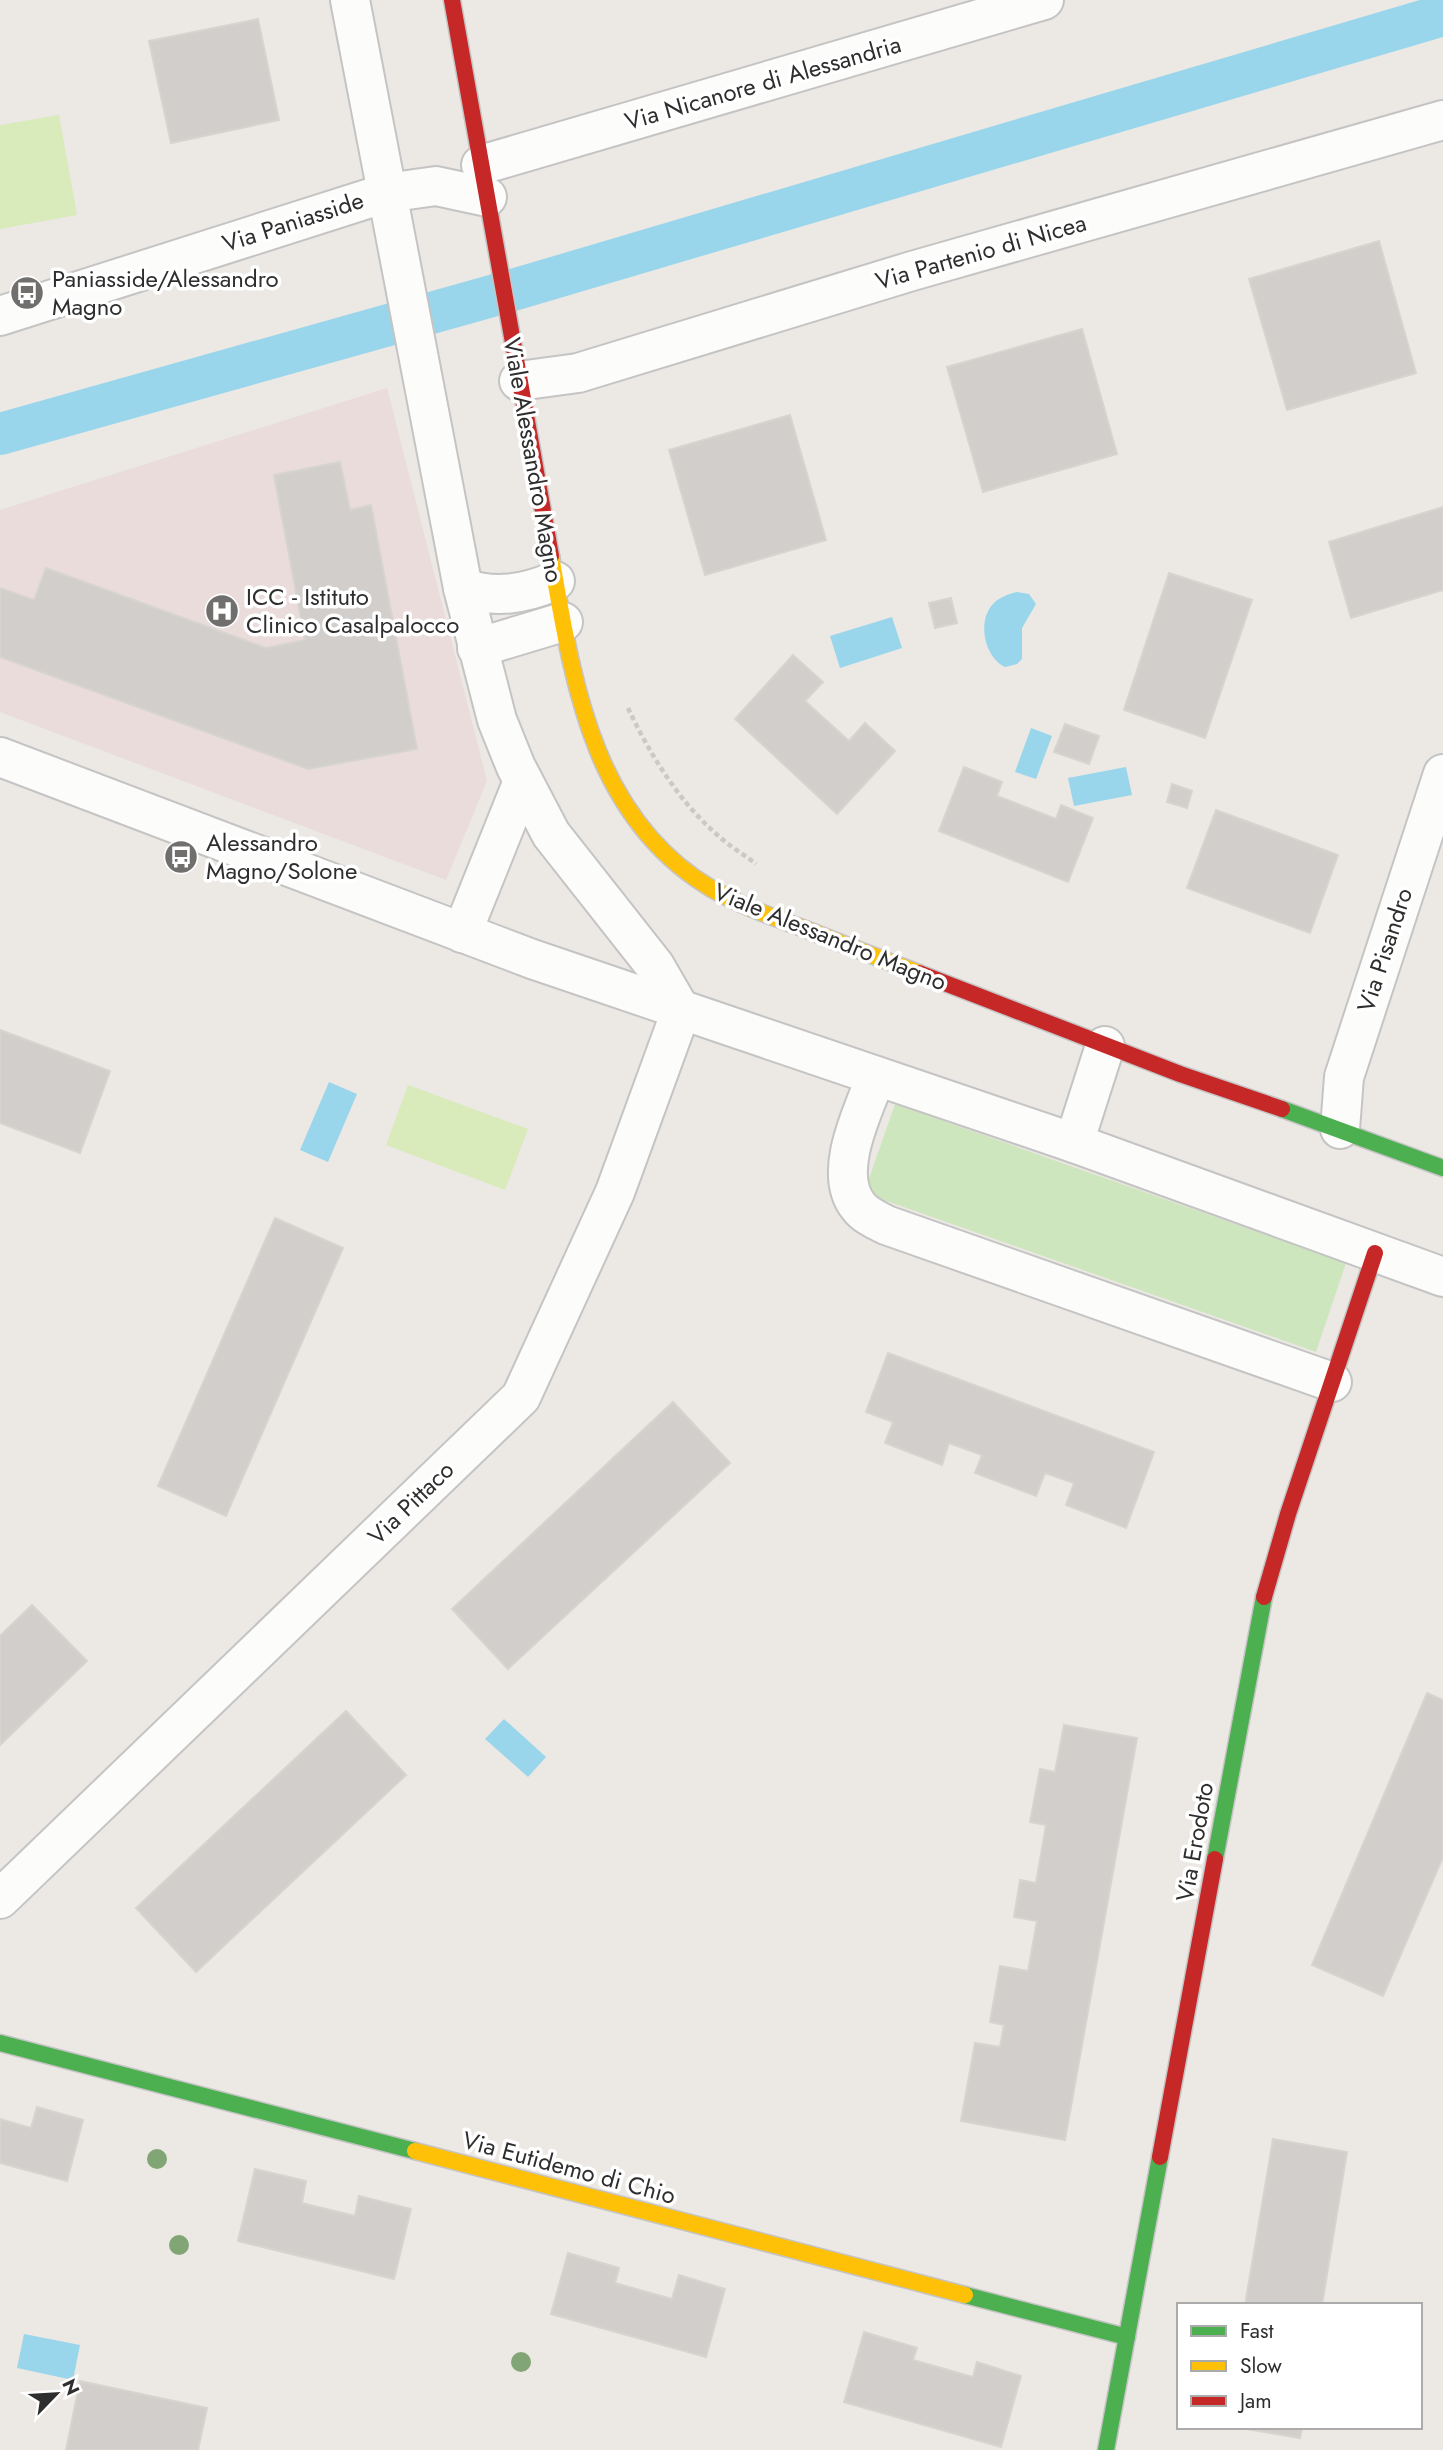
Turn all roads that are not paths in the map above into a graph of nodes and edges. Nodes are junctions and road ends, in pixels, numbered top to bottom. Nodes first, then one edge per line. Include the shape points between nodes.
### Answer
1 (350, 0) edge
2 (452, 0) edge
3 (1044, 0) edge
4 (1443, 120) edge
5 (484, 181) junction
6 (386, 193) junction
7 (0, 316) edge
8 (515, 363) junction
9 (555, 581) junction
10 (463, 588) junction
11 (563, 622) junction
12 (477, 648) junction
13 (0, 757) edge
14 (1443, 774) edge
15 (523, 782) junction
16 (462, 933) junction
17 (681, 1011) junction
18 (1105, 1046) junction
19 (876, 1077) junction
20 (1340, 1129) junction
21 (1074, 1143) junction
22 (1443, 1168) edge
23 (1375, 1253) junction
24 (1443, 1277) edge
25 (1332, 1382) junction
26 (0, 1899) edge
27 (0, 2043) edge
28 (1127, 2337) junction
29 (1106, 2450) edge

1 - 6 street
2 - 5 street, Viale Alessandro Magno
3 - 5 street, Via Nicanore di Alessandria
4 - 8 street, Via Partenio di Nicea via 912,271 578,373
5 - 6 street, Via Paniasside
5 - 8 street, Viale Alessandro Magno
6 - 7 street, Via Paniasside
6 - 10 street
8 - 9 street, Viale Alessandro Magno
9 - 10 street via 509,595
9 - 11 street, Viale Alessandro Magno
10 - 12 street
11 - 12 street
11 - 18 street, Viale Alessandro Magno via 583,709 609,776 642,830 686,872 764,915
12 - 15 street via 497,720
13 - 16 street
14 - 20 street, Via Pisandro via 1344,1077
15 - 16 street
15 - 17 street via 557,842 649,958
16 - 17 street
17 - 19 street
17 - 26 street, Via Pittaco via 615,1192 521,1397
18 - 20 street, Viale Alessandro Magno
18 - 21 street
19 - 21 street
19 - 25 street via 856,1129 848,1168 853,1198 867,1215
20 - 22 street, Viale Alessandro Magno
21 - 23 street
23 - 24 street
23 - 25 street, Via Erodoto
25 - 28 street, Via Erodoto via 1264,1599
27 - 28 street, Via Eutidemo di Chio
28 - 29 street, Via Erodoto

